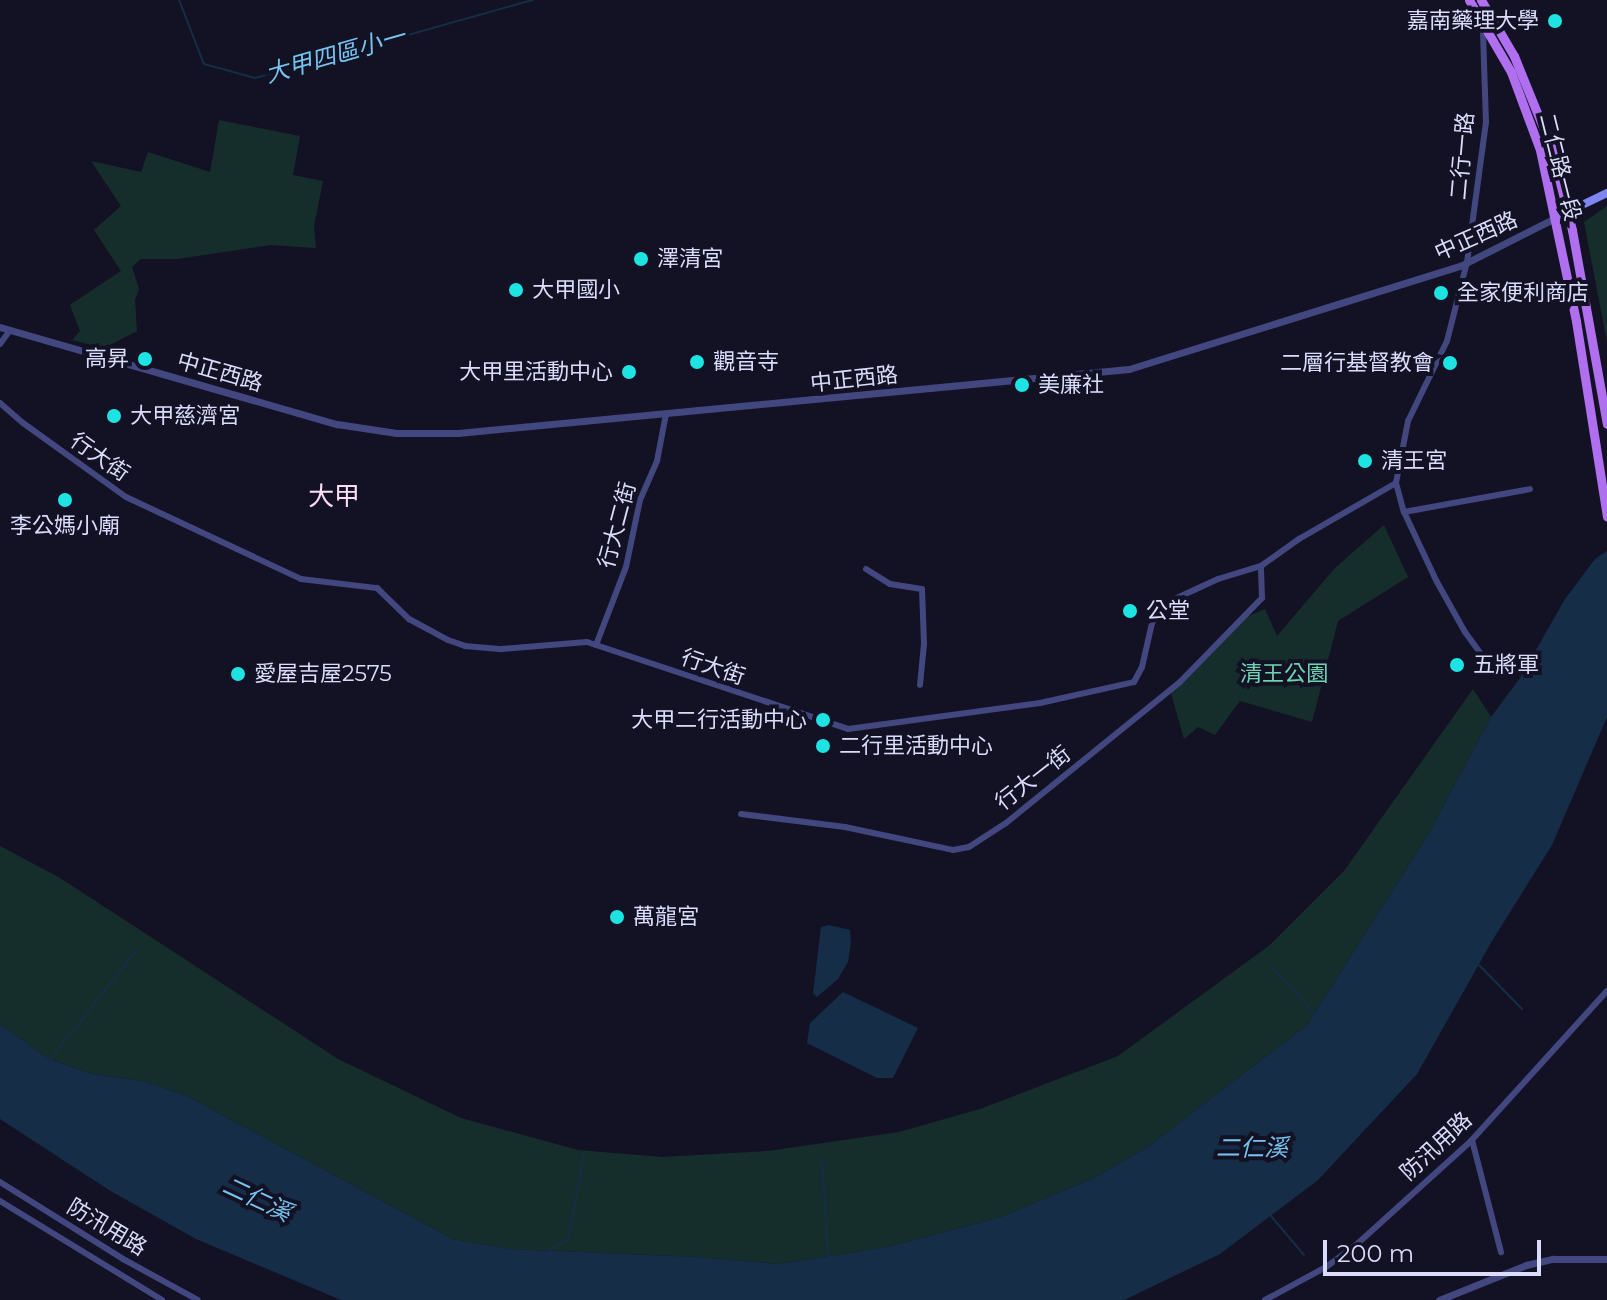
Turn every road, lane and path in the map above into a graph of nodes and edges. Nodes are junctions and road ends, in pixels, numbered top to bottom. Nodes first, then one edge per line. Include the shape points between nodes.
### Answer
1 (1469, 0) edge
2 (1481, 1) edge
3 (1481, 16) junction
4 (1607, 193) edge
5 (1567, 212) junction
6 (1555, 218) junction
7 (1467, 262) junction
8 (0, 327) edge
9 (10, 330) junction
10 (0, 344) edge
11 (0, 403) edge
12 (666, 414) junction
13 (1607, 424) edge
14 (1396, 483) junction
15 (1530, 489) dead end
16 (1404, 512) junction
17 (1607, 517) edge
18 (1261, 566) junction
19 (866, 569) dead end
20 (596, 645) junction
21 (1487, 662) dead end
22 (920, 685) dead end
23 (741, 814) dead end
24 (1607, 991) edge
25 (1472, 1140) junction
26 (0, 1182) edge
27 (0, 1201) edge
28 (1501, 1252) dead end
29 (1607, 1259) edge
30 (162, 1300) edge
31 (198, 1300) edge
32 (1265, 1300) edge
33 (1439, 1300) edge

1 - 3 main road, 二仁路一段
2 - 3 street, 二行一路
2 - 5 main road, 二仁路一段 via 1539,112
3 - 6 main road, 二仁路一段 via 1529,115
3 - 7 street, 二行一路 via 1486,122
4 - 5 main road
5 - 6 main road
5 - 13 main road, 二仁路一段
6 - 7 street, 中正西路
6 - 17 main road, 二仁路一段
7 - 12 street, 中正西路 via 1129,369
7 - 14 street, 二行一路 via 1447,341 1408,421
8 - 9 street, 中正西路
9 - 10 street
9 - 12 street, 中正西路 via 320,420 377,431 458,433
11 - 20 street, 行大街 via 126,497 301,579 377,588 427,632 484,648
12 - 20 street, 行大二街 via 626,567
14 - 16 street, 二行一路
14 - 18 street, 行大街
15 - 16 street
16 - 21 street, 二行一路 via 1451,607
18 - 20 street, 行大街 via 1168,602 1149,633 1134,682 1040,703 848,729
18 - 23 street, 行大一街 via 1262,598 1179,683 969,847 953,850 845,827
19 - 22 street via 890,584 922,589
24 - 25 street, 防汛用路
25 - 28 street
25 - 32 street, 防汛用路 via 1356,1245
26 - 31 street, 防汛用路
27 - 30 street
29 - 33 street via 1526,1265

